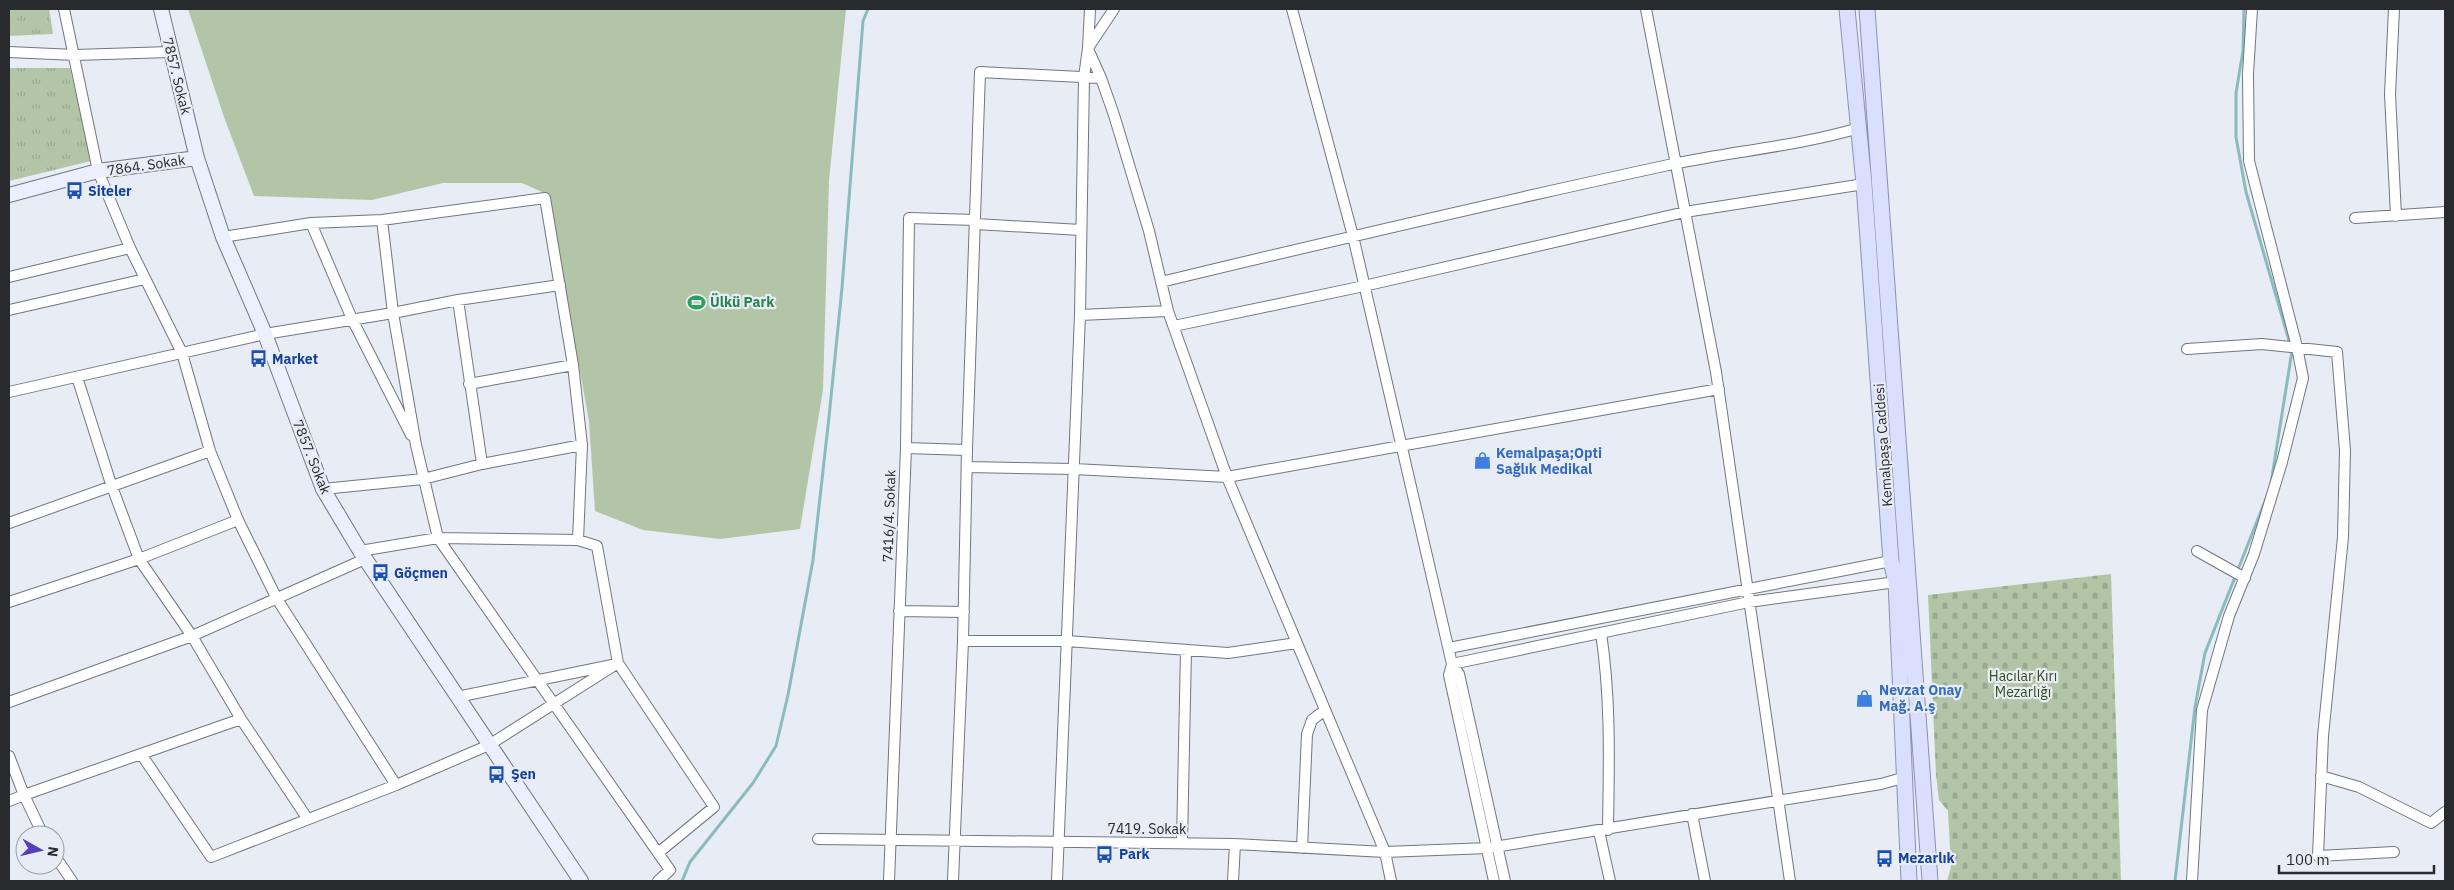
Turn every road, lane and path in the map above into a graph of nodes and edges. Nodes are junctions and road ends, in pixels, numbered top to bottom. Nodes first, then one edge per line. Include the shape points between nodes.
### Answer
1 (64, 9) edge
2 (161, 9) edge
3 (1090, 9) edge
4 (1114, 9) edge
5 (1292, 9) edge
6 (1646, 9) edge
7 (1847, 9) edge
8 (1866, 9) edge
9 (2252, 9) edge
10 (2394, 9) edge
11 (1088, 48) junction
12 (9, 52) edge
13 (170, 52) junction
14 (75, 55) junction
15 (1084, 77) junction
16 (1101, 78) junction
17 (1859, 128) junction
18 (197, 158) junction
19 (1676, 164) junction
20 (98, 171) junction
21 (1864, 184) junction
22 (9, 194) edge
23 (1685, 212) junction
24 (2445, 212) edge
25 (2396, 216) junction
26 (2355, 218) dead end
27 (382, 220) junction
28 (976, 222) junction
29 (311, 223) junction
30 (1081, 230) junction
31 (1353, 236) junction
32 (224, 237) junction
33 (130, 248) junction
34 (9, 277) edge
35 (145, 278) junction
36 (1161, 282) junction
37 (560, 285) junction
38 (1364, 286) junction
39 (458, 300) junction
40 (9, 310) edge
41 (1168, 311) junction
42 (393, 313) junction
43 (1080, 315) junction
44 (352, 319) junction
45 (1174, 326) junction
46 (265, 334) junction
47 (2292, 346) junction
48 (2187, 349) dead end
49 (182, 353) junction
50 (573, 365) junction
51 (77, 377) junction
52 (469, 384) junction
53 (1719, 390) junction
54 (9, 392) edge
55 (416, 445) junction
56 (582, 445) junction
57 (1403, 447) junction
58 (906, 448) junction
59 (967, 450) junction
60 (210, 451) junction
61 (482, 464) junction
62 (967, 467) junction
63 (1074, 469) junction
64 (1227, 477) junction
65 (423, 478) junction
66 (111, 484) junction
67 (323, 489) junction
68 (238, 520) junction
69 (9, 523) edge
70 (438, 538) junction
71 (578, 540) junction
72 (2197, 551) dead end
73 (362, 555) junction
74 (139, 559) junction
75 (1891, 561) junction
76 (2242, 577) junction
77 (1896, 582) junction
78 (1748, 589) junction
79 (277, 599) junction
80 (9, 602) edge
81 (1749, 602) junction
82 (899, 611) junction
83 (964, 612) junction
84 (1601, 633) junction
85 (192, 636) junction
86 (963, 641) junction
87 (1067, 641) junction
88 (1297, 643) junction
89 (1449, 648) junction
90 (1186, 650) junction
91 (618, 663) junction
92 (1452, 664) junction
93 (537, 680) junction
94 (457, 697) junction
95 (9, 702) edge
96 (555, 704) junction
97 (1325, 710) junction
98 (241, 719) junction
99 (489, 745) junction
100 (141, 754) junction
101 (9, 756) edge
102 (1906, 776) junction
103 (2321, 776) junction
104 (396, 785) junction
105 (24, 795) junction
106 (1780, 799) junction
107 (9, 801) edge
108 (2445, 812) edge
109 (1692, 814) junction
110 (307, 818) junction
111 (38, 825) edge
112 (1604, 830) junction
113 (818, 839) dead end
114 (891, 840) junction
115 (954, 841) junction
116 (1058, 842) junction
117 (1182, 842) junction
118 (1235, 844) junction
119 (1493, 847) junction
120 (1302, 848) junction
121 (1385, 852) junction
122 (2394, 852) dead end
123 (658, 853) junction
124 (582, 881) edge
125 (658, 881) edge
126 (889, 881) edge
127 (953, 881) edge
128 (1057, 881) edge
129 (1233, 881) edge
130 (1391, 881) edge
131 (1494, 881) edge
132 (1505, 881) edge
133 (1610, 881) edge
134 (1705, 881) edge
135 (1790, 881) edge
136 (1909, 881) edge
137 (1930, 881) edge
138 (2192, 881) edge

1 - 14 street
2 - 13 street, 7857. Sokak
3 - 11 street
4 - 11 street
5 - 31 street
6 - 19 street
7 - 17 main road, Kemalpaşa Caddesi
8 - 137 main road, Kemalpaşa Caddesi
9 - 47 street via 2248,74 2249,161
10 - 25 street via 2390,94
11 - 15 street
11 - 16 street
12 - 14 street
13 - 14 street
13 - 18 street, 7857. Sokak
14 - 20 street
15 - 16 street
15 - 28 street via 980,72
15 - 30 street
16 - 36 street via 1149,231
17 - 19 street via 1822,139
17 - 21 main road, Kemalpaşa Caddesi
18 - 20 street, 7864. Sokak
18 - 32 street, 7857. Sokak
19 - 23 street
19 - 31 street
20 - 22 street, 7864. Sokak
20 - 33 street
21 - 23 street
21 - 75 main road, Kemalpaşa Caddesi
23 - 38 street
23 - 53 street
24 - 25 street
25 - 26 street
27 - 29 street
27 - 37 street via 545,198
27 - 42 street
28 - 30 street
28 - 58 street, 7416/4. Sokak via 909,218
28 - 59 street
29 - 32 street
29 - 44 street
30 - 43 street
31 - 36 street
31 - 38 street
32 - 46 street, 7857. Sokak
33 - 34 street
33 - 35 street
35 - 40 street
35 - 49 street
36 - 41 street
37 - 39 street
37 - 50 street
38 - 45 street
38 - 57 street
39 - 42 street
39 - 52 street
41 - 43 street
41 - 45 street
42 - 44 street
42 - 55 street
43 - 63 street
44 - 46 street
44 - 55 street
45 - 64 street
46 - 49 street
46 - 67 street, 7857. Sokak
47 - 48 street via 2262,344
47 - 76 street via 2303,378 2254,554
47 - 103 street via 2337,352 2345,450 2343,537
49 - 51 street
49 - 60 street
50 - 52 street
50 - 56 street
51 - 54 street
51 - 66 street
52 - 61 street
53 - 57 street
53 - 78 street
55 - 65 street
56 - 61 street
56 - 71 street
57 - 64 street
57 - 89 street
58 - 59 street
58 - 82 street, 7416/4. Sokak
59 - 62 street
60 - 66 street
60 - 68 street
61 - 65 street
62 - 63 street
62 - 83 street
63 - 64 street
63 - 87 street
64 - 88 street
65 - 67 street
65 - 70 street
66 - 69 street
66 - 74 street
67 - 73 street, 7857. Sokak
68 - 74 street
68 - 79 street
70 - 71 street
70 - 73 street
70 - 93 street
71 - 91 street via 597,546
72 - 76 street
73 - 79 street
73 - 94 street, 7857. Sokak
74 - 80 street
74 - 85 street
75 - 77 main road, Kemalpaşa Caddesi
75 - 78 street
76 - 138 street via 2202,710
77 - 81 street
77 - 102 main road, Kemalpaşa Caddesi
78 - 81 street
78 - 89 street
79 - 85 street
79 - 104 street
81 - 84 street
81 - 106 street
82 - 83 street
82 - 114 street, 7416/4. Sokak
83 - 86 street
84 - 92 street
84 - 112 street via 1610,720
85 - 95 street
85 - 98 street
86 - 87 street
86 - 115 street
87 - 90 street
87 - 116 street
88 - 90 street via 1228,653
88 - 97 street
89 - 92 street
90 - 117 street
91 - 93 street
91 - 96 street
91 - 123 street via 714,807
92 - 119 street via 1459,674
93 - 94 street
93 - 96 street
94 - 99 street, 7857. Sokak
96 - 99 street
96 - 123 street
97 - 120 street via 1312,720 1307,734
97 - 121 street
98 - 100 street
98 - 110 street
99 - 104 street
99 - 124 street, 7857. Sokak
100 - 105 street
100 - 110 street via 211,857
101 - 105 street
102 - 106 street, 7419. Sokak via 1881,784
102 - 136 main road, Kemalpaşa Caddesi
103 - 108 street via 2359,787 2430,823
103 - 122 street via 2318,856
104 - 110 street
105 - 107 street
105 - 111 street
106 - 109 street, 7419. Sokak
106 - 135 street
109 - 112 street, 7419. Sokak
109 - 134 street
112 - 119 street, 7419. Sokak
112 - 133 street
113 - 114 street, 7419. Sokak
114 - 115 street, 7419. Sokak
114 - 126 street, 7416/4. Sokak
115 - 116 street, 7419. Sokak
115 - 127 street
116 - 117 street, 7419. Sokak
116 - 128 street
117 - 118 street, 7419. Sokak
118 - 120 street, 7419. Sokak
118 - 129 street
119 - 121 street, 7419. Sokak
119 - 131 street
119 - 132 street
120 - 121 street, 7419. Sokak
121 - 130 street
123 - 125 street via 670,870

